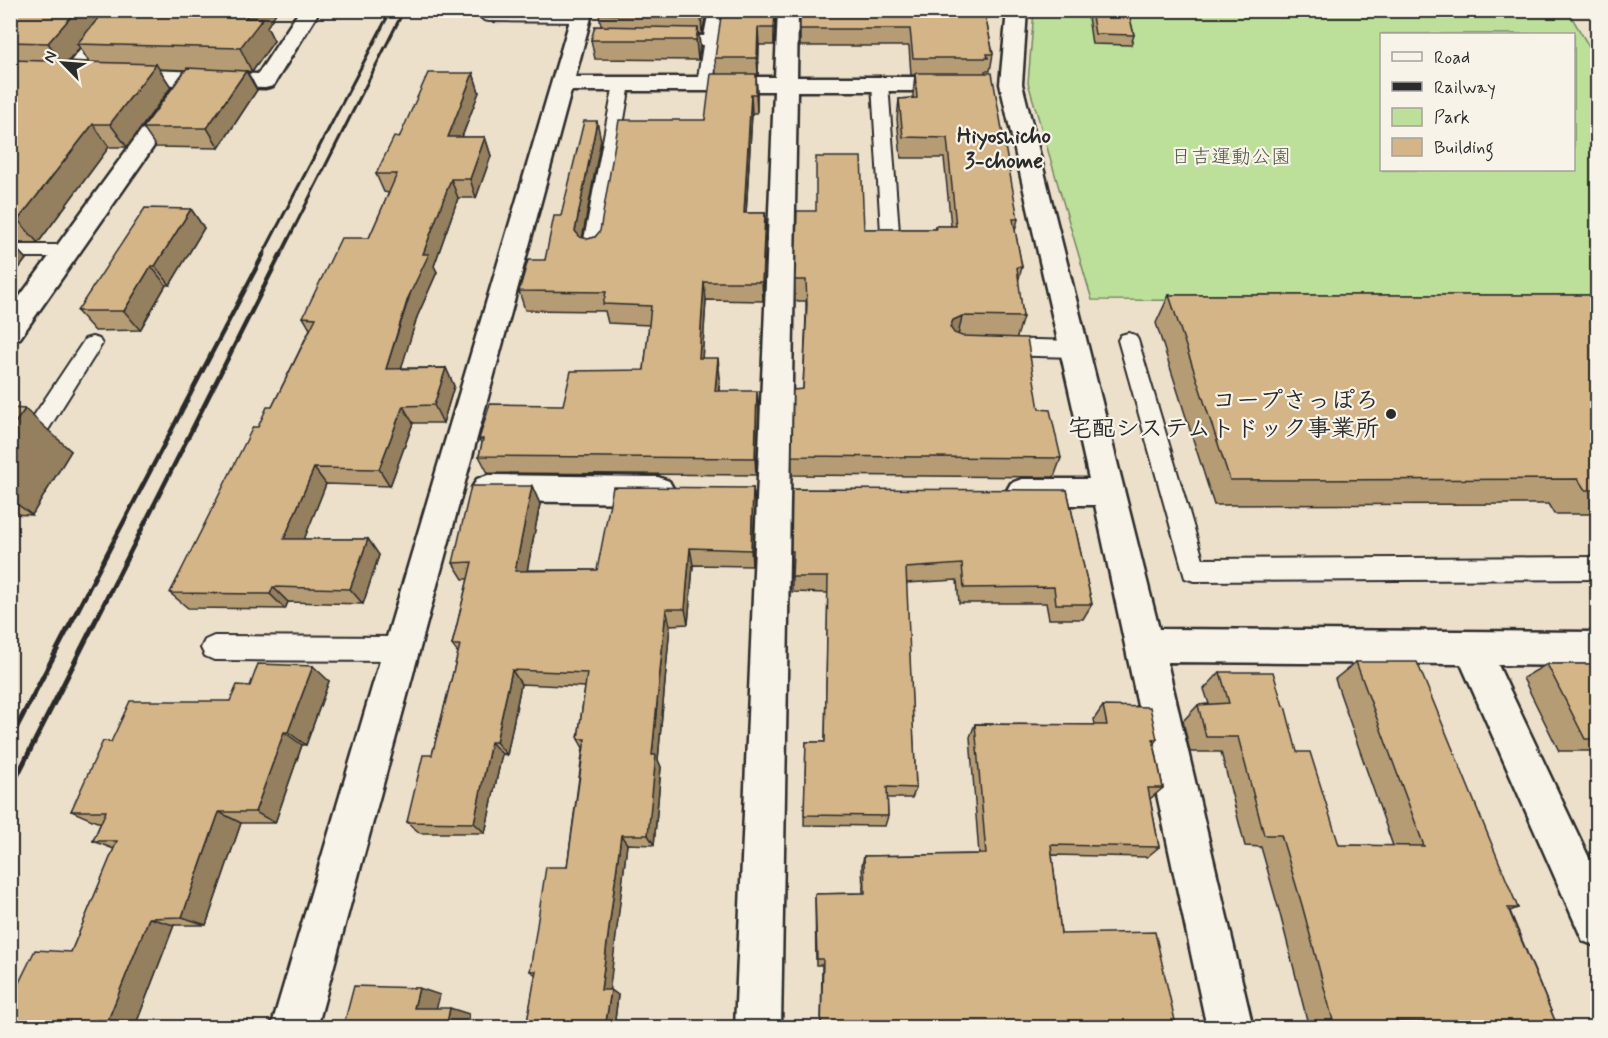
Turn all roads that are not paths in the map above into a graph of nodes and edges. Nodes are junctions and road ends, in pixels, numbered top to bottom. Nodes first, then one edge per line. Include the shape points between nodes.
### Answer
1 (126, 10) edge
2 (310, 10) edge
3 (480, 10) edge
4 (716, 10) edge
5 (788, 10) edge
6 (1017, 10) edge
7 (581, 26) edge
8 (655, 39) edge
9 (712, 41) junction
10 (190, 79) junction
11 (787, 83) junction
12 (561, 84) junction
13 (622, 84) junction
14 (705, 84) junction
15 (879, 84) junction
16 (991, 84) junction
17 (890, 232) edge
18 (592, 250) edge
19 (10, 251) edge
20 (67, 251) junction
21 (10, 331) edge
22 (1128, 340) dead end
23 (92, 344) dead end
24 (981, 346) edge
25 (1075, 349) junction
26 (10, 432) edge
27 (447, 488) junction
28 (682, 490) edge
29 (741, 490) edge
30 (788, 490) junction
31 (988, 491) edge
32 (1107, 492) junction
33 (1598, 568) edge
34 (1145, 645) junction
35 (214, 648) dead end
36 (1472, 648) junction
37 (401, 649) junction
38 (1598, 649) edge
39 (1598, 926) edge
40 (294, 1028) edge
41 (758, 1028) edge
42 (1230, 1028) edge

1 - 10 street via 61,75
2 - 10 street via 265,81
3 - 7 lane via 489,17
4 - 9 lane
5 - 11 street
6 - 16 street
7 - 12 street
8 - 9 lane
9 - 14 lane
10 - 20 street
11 - 14 street
11 - 15 street
11 - 30 street
12 - 13 street
12 - 27 street
13 - 14 street
13 - 18 lane
15 - 16 street
15 - 17 lane
16 - 25 street
19 - 20 lane
20 - 21 street
22 - 33 lane via 1194,570
23 - 26 lane via 35,432
24 - 25 lane
25 - 32 street
27 - 28 street
27 - 37 street
29 - 30 street
30 - 41 street
31 - 32 street
32 - 34 street
34 - 36 street
34 - 42 street
35 - 37 lane
36 - 38 street
36 - 39 street
37 - 40 street

